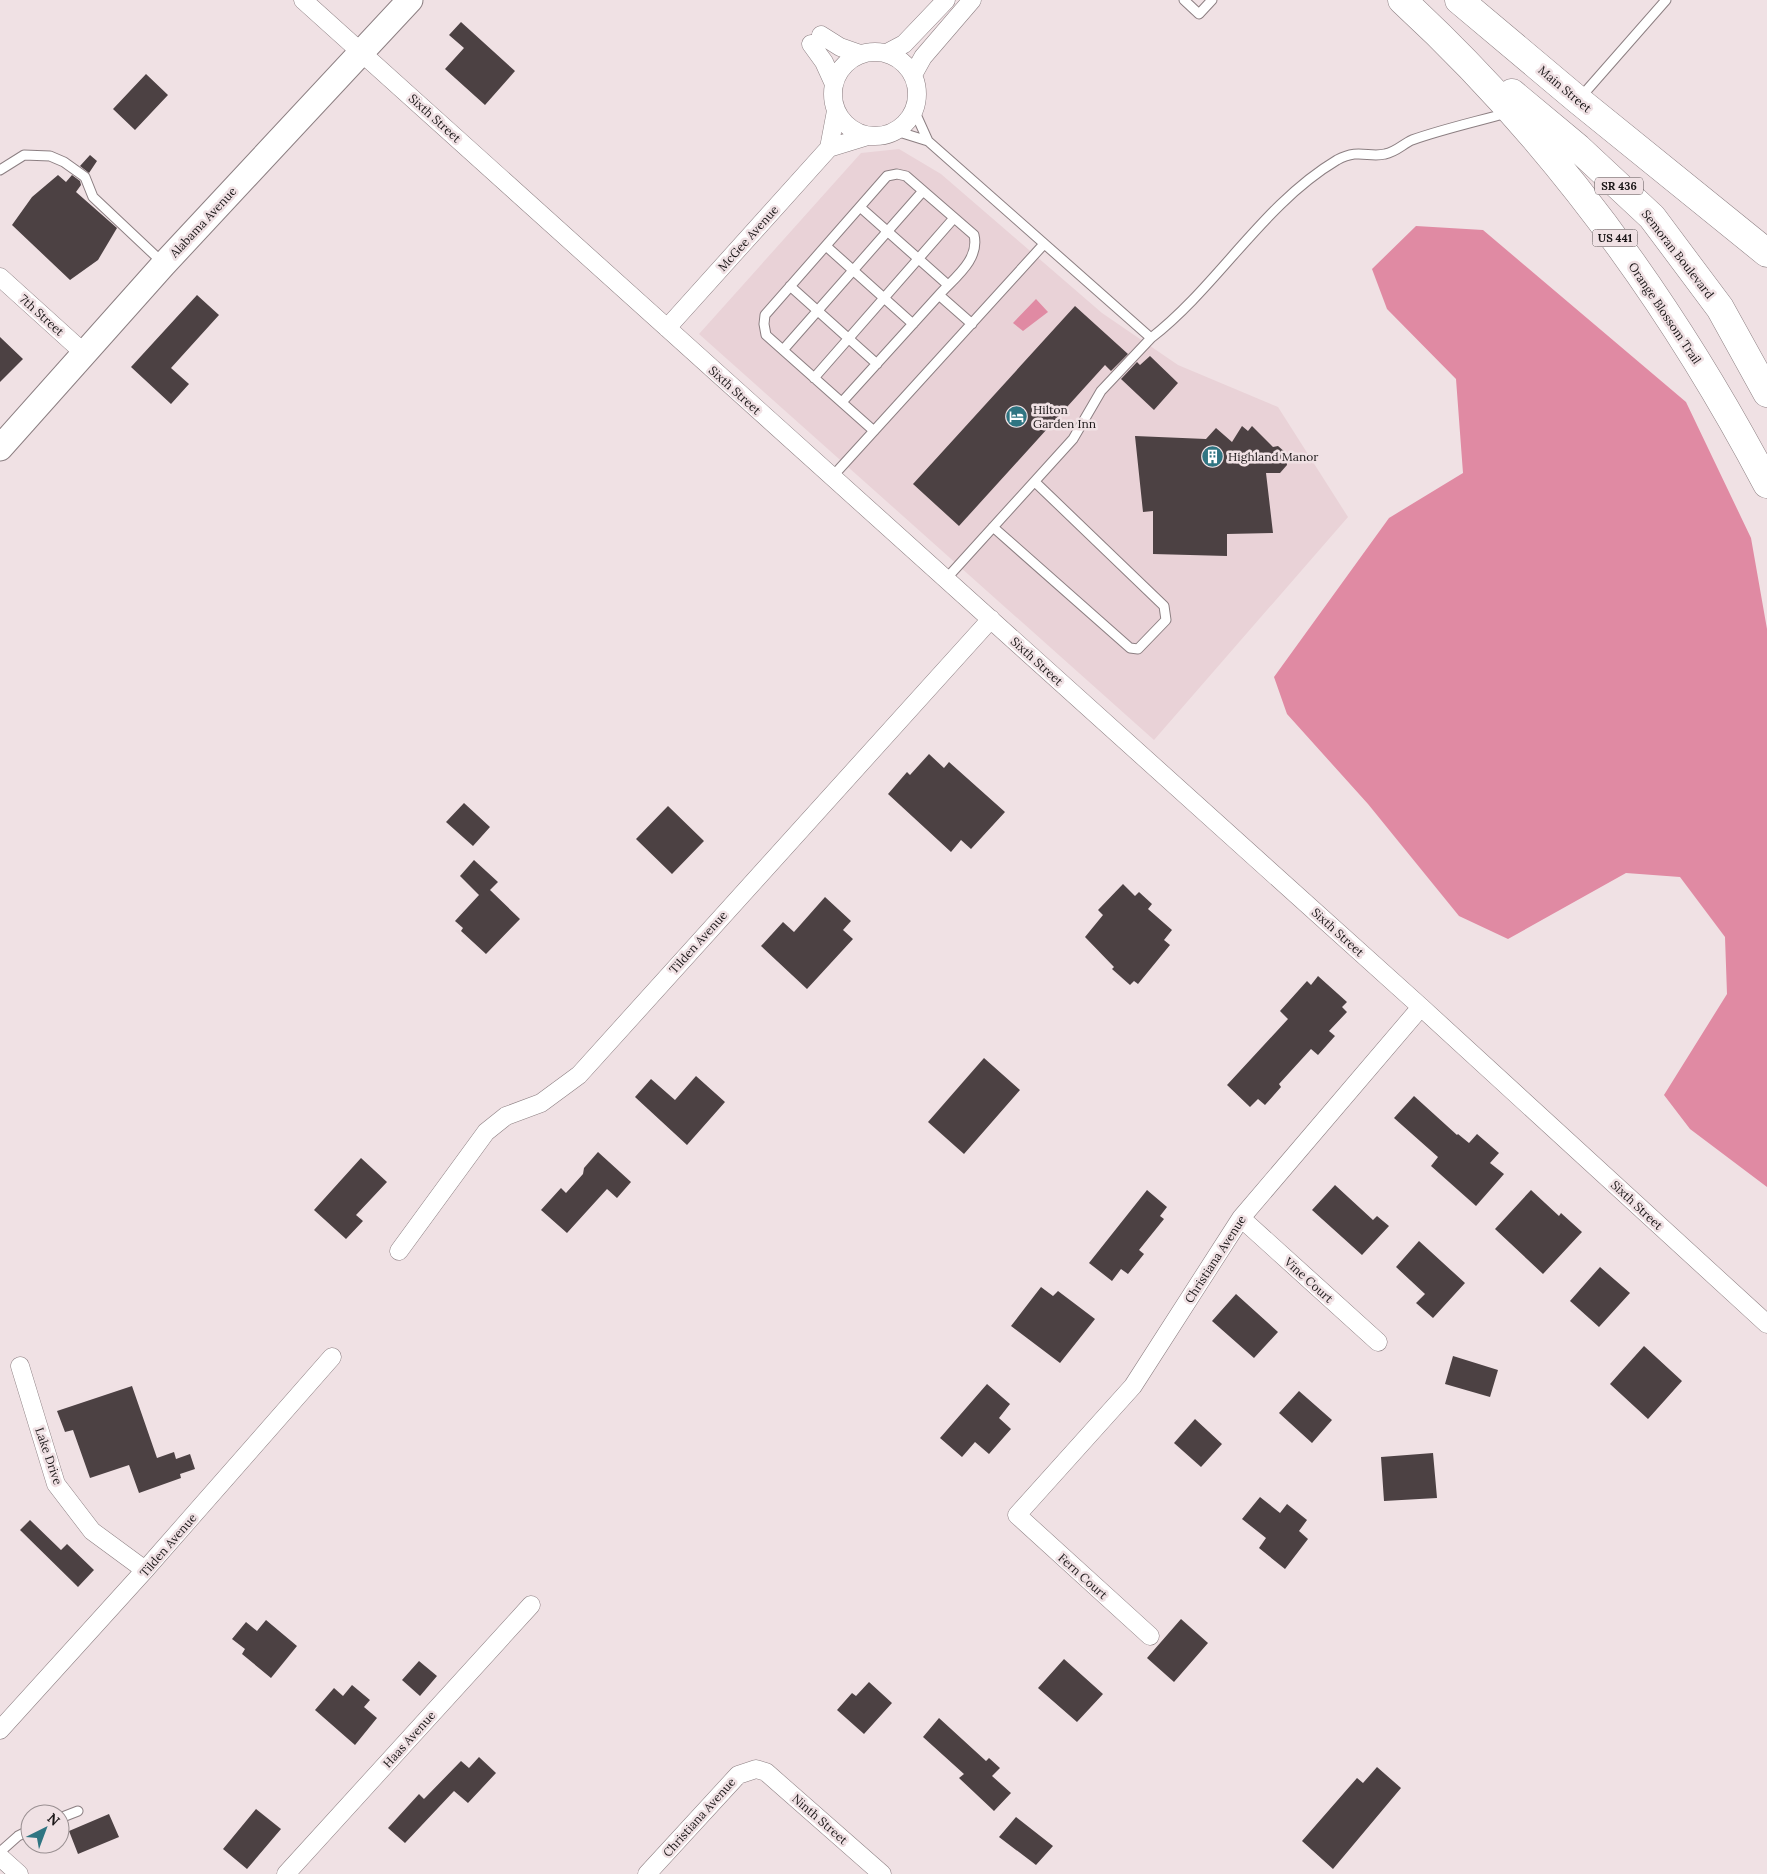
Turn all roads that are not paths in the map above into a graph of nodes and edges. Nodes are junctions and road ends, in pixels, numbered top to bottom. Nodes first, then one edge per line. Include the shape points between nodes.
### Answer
1 (304, 0) edge
2 (410, 0) edge
3 (946, 0) edge
4 (972, 0) edge
5 (1184, 0) edge
6 (1212, 0) edge
7 (1402, 0) edge
8 (1459, 0) edge
9 (1666, 0) edge
10 (1424, 20) junction
11 (362, 51) junction
12 (860, 54) junction
13 (887, 54) junction
14 (913, 75) junction
15 (834, 84) junction
16 (1578, 100) junction
17 (914, 110) junction
18 (836, 111) junction
19 (1511, 112) junction
20 (896, 131) junction
21 (868, 136) junction
22 (928, 141) junction
23 (828, 148) junction
24 (0, 170) edge
25 (1672, 177) junction
26 (923, 191) junction
27 (860, 207) junction
28 (954, 218) junction
29 (887, 232) junction
30 (1044, 244) junction
31 (826, 246) junction
32 (1767, 253) edge
33 (918, 259) junction
34 (1767, 260) edge
35 (164, 264) junction
36 (853, 270) junction
37 (0, 277) edge
38 (948, 285) junction
39 (790, 286) junction
40 (939, 295) junction
41 (884, 298) junction
42 (818, 310) junction
43 (913, 324) junction
44 (972, 324) junction
45 (667, 328) junction
46 (849, 338) junction
47 (1150, 338) junction
48 (783, 350) junction
49 (84, 353) junction
50 (877, 364) junction
51 (814, 378) junction
52 (1767, 393) edge
53 (842, 402) junction
54 (874, 431) junction
55 (0, 448) edge
56 (832, 477) junction
57 (1035, 482) junction
58 (1767, 484) edge
59 (993, 527) junction
60 (946, 579) junction
61 (991, 619) junction
62 (1421, 1007) junction
63 (1241, 1218) junction
64 (400, 1251) dead end
65 (1767, 1324) edge
66 (1378, 1342) dead end
67 (332, 1357) dead end
68 (20, 1366) dead end
69 (1017, 1515) joint
70 (145, 1570) junction
71 (531, 1605) dead end
72 (1150, 1636) dead end
73 (0, 1730) edge
74 (756, 1769) joint
75 (78, 1812) dead end
76 (70, 1815) edge
77 (20, 1835) edge
78 (0, 1852) edge
79 (0, 1857) edge
80 (19, 1874) edge
81 (286, 1874) edge
82 (647, 1874) edge
83 (882, 1874) edge

1 - 11 street, Sixth Street
2 - 11 street, Alabama Avenue
3 - 13 street via 904,44
4 - 14 street via 923,57
5 - 6 lane via 1199,14
7 - 10 main road, US 441
8 - 16 main road, Main Street
9 - 16 lane
10 - 19 main road, Orange Blossom Trail / US 441
10 - 52 main road, Semoran Boulevard / SR 436 via 1578,148 1652,217 1720,308
11 - 35 street, Alabama Avenue
11 - 45 street, Sixth Street
12 - 13 street
12 - 15 street via 844,66
12 - 15 street via 816,40
13 - 14 street via 898,58
14 - 17 street via 917,93
15 - 18 street
16 - 25 main road, Main Street
17 - 20 street
17 - 22 lane
18 - 21 street via 855,131
18 - 23 street, McGee Avenue
19 - 47 lane via 1410,141 1386,154 1356,154 1335,161 1274,213 1172,322
19 - 58 main road, Orange Blossom Trail / US 441 via 1575,186 1651,291 1722,400
20 - 21 street
20 - 22 lane
21 - 23 street
22 - 30 lane
23 - 45 street, McGee Avenue
24 - 35 lane via 24,155 50,156 64,162 85,178 93,197
25 - 32 main road
25 - 34 main road
26 - 27 lane via 906,176 887,176
26 - 28 lane
26 - 29 lane
27 - 29 lane
27 - 31 lane
28 - 33 lane
28 - 38 lane via 974,235 977,245 974,256
29 - 33 lane
29 - 36 lane
30 - 44 lane
30 - 47 lane
31 - 36 lane
31 - 39 lane
33 - 38 lane
33 - 41 lane
35 - 49 street, Alabama Avenue
36 - 41 lane
36 - 42 lane
37 - 49 street, 7th Street
38 - 40 lane
39 - 42 lane
39 - 48 lane via 765,314 766,335
40 - 43 lane
40 - 44 lane
41 - 43 lane
41 - 46 lane
42 - 46 lane
42 - 48 lane
43 - 50 lane
44 - 54 lane
45 - 56 street, Sixth Street
46 - 50 lane
46 - 51 lane
47 - 57 lane via 1101,391 1073,439
48 - 51 lane
49 - 55 street, Alabama Avenue
50 - 53 lane
51 - 53 lane
53 - 54 lane
54 - 56 lane
56 - 60 street, Sixth Street
57 - 59 lane
57 - 59 lane via 1164,606 1166,620 1138,649 1130,648
59 - 60 lane
60 - 61 street, Sixth Street
61 - 62 street, Sixth Street
61 - 64 street, Tilden Avenue via 579,1074 542,1104 506,1116 486,1132
62 - 63 street, Christiana Avenue
62 - 65 street, Sixth Street
63 - 66 street, Vine Court
63 - 69 street, Christiana Avenue via 1133,1386
67 - 70 street, Tilden Avenue
68 - 70 street, Lake Drive via 56,1484 92,1531
69 - 72 street, Fern Court
70 - 73 street, Tilden Avenue
71 - 81 street, Haas Avenue
74 - 82 street, Christiana Avenue via 738,1775
74 - 83 street, Ninth Street via 766,1772
75 - 76 lane
77 - 78 lane
79 - 80 street

